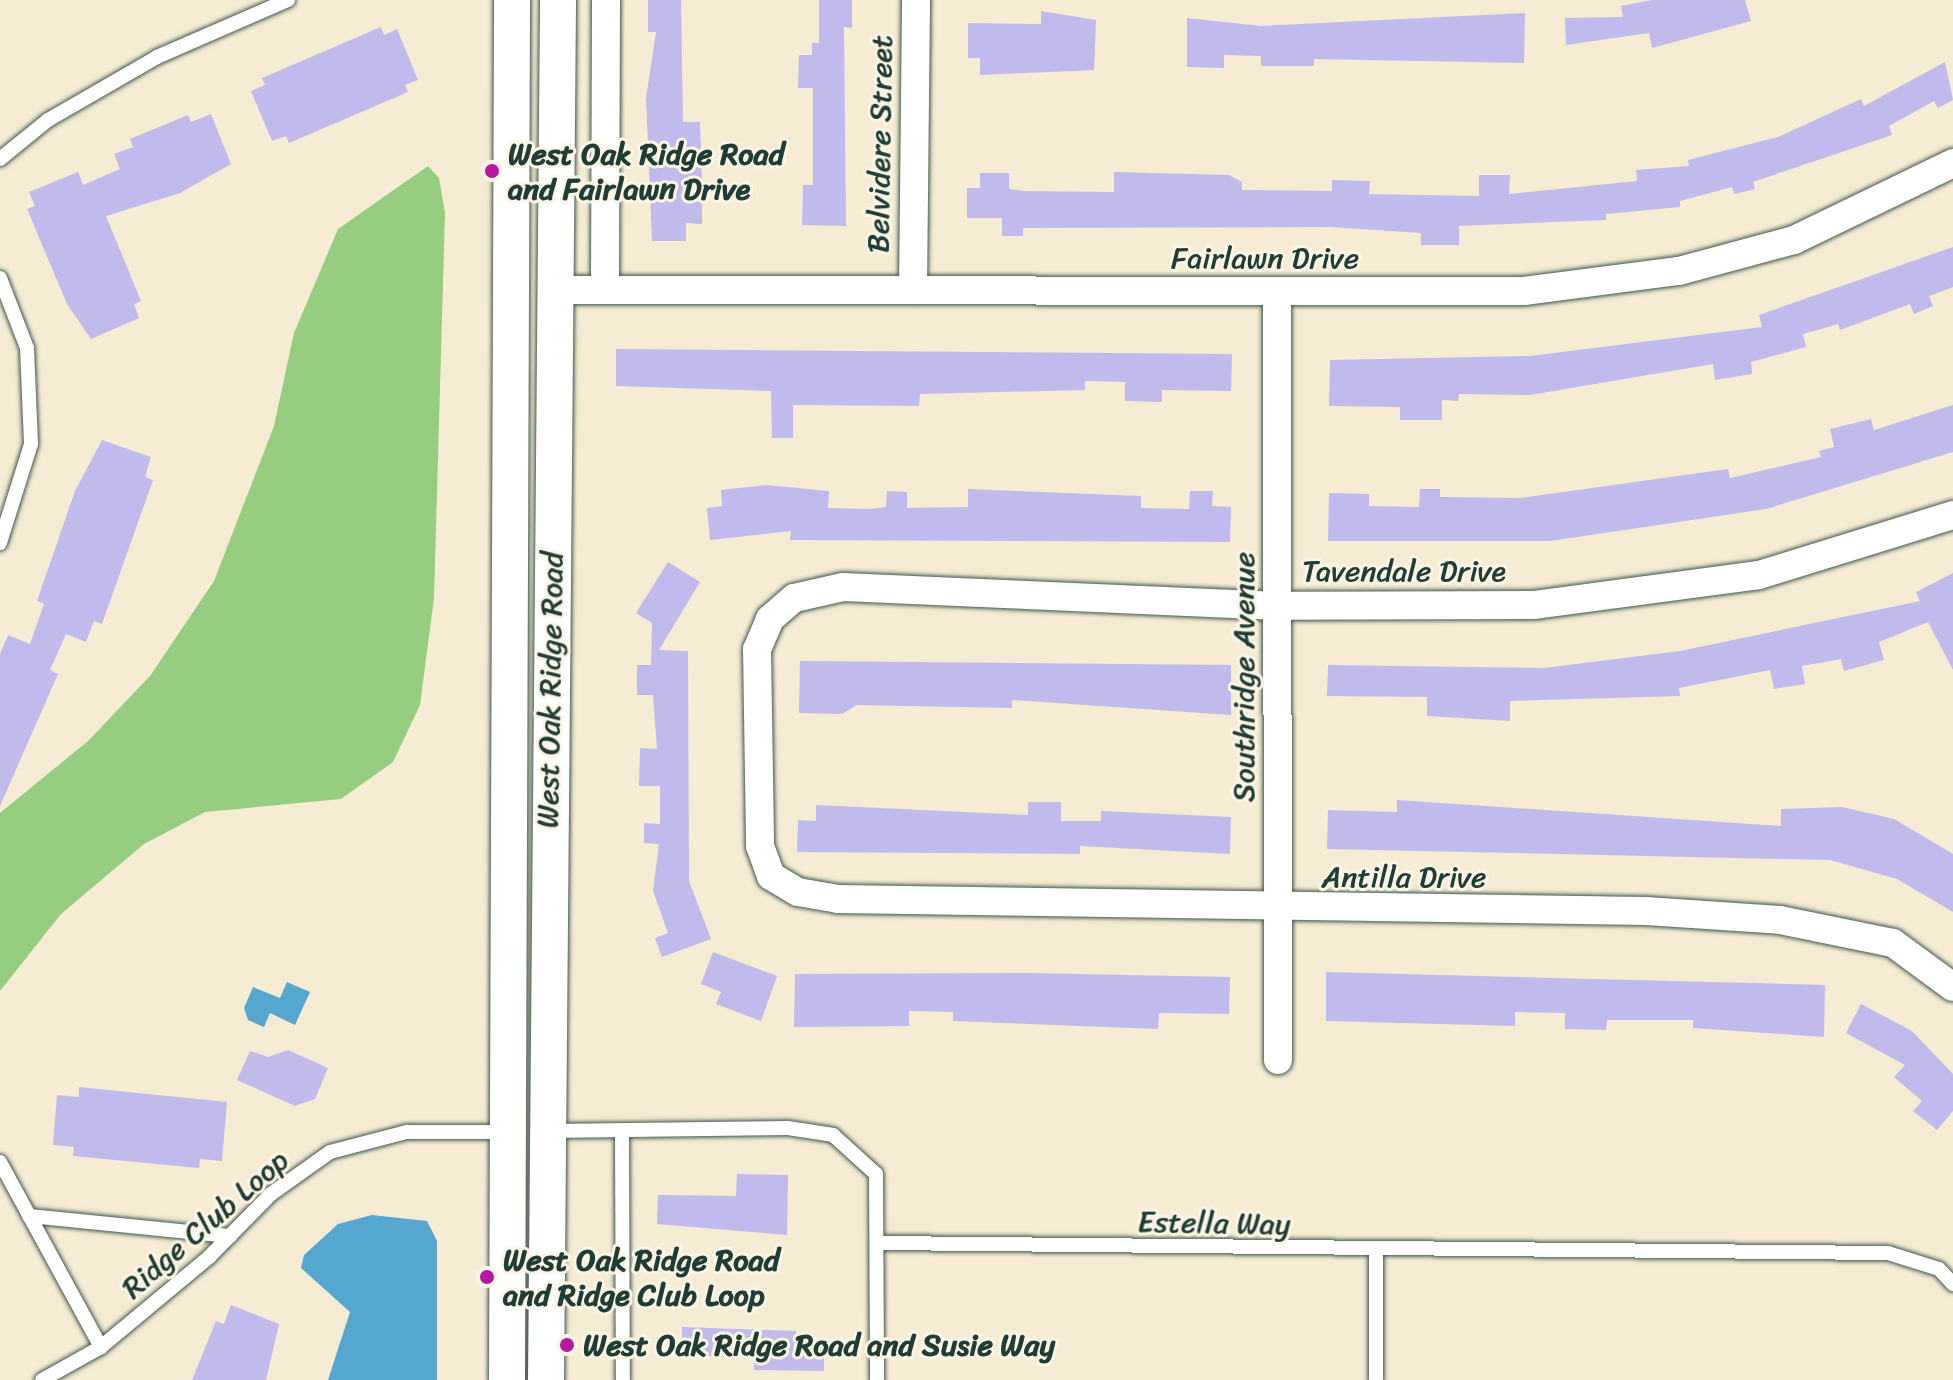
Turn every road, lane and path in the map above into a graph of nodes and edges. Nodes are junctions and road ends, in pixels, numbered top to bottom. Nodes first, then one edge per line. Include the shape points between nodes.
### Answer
1 (288, 0) edge
2 (512, 0) edge
3 (525, 0) edge
4 (558, 0) edge
5 (606, 0) edge
6 (916, 0) edge
7 (0, 159) edge
8 (1953, 163) edge
9 (0, 278) edge
10 (605, 287) junction
11 (554, 290) junction
12 (913, 290) junction
13 (1277, 293) junction
14 (1953, 515) edge
15 (0, 543) edge
16 (1279, 606) junction
17 (838, 899) joint
18 (1279, 911) junction
19 (1953, 987) edge
20 (1278, 1060) dead end
21 (545, 1131) junction
22 (622, 1131) junction
23 (508, 1132) junction
24 (0, 1162) edge
25 (29, 1216) junction
26 (230, 1236) junction
27 (880, 1243) junction
28 (1376, 1252) junction
29 (1953, 1284) edge
30 (101, 1347) junction
31 (42, 1380) edge
32 (507, 1380) edge
33 (546, 1380) edge
34 (623, 1380) edge
35 (877, 1380) edge
36 (1376, 1380) edge

1 - 7 lane via 157,57 48,120
2 - 23 street, West Oak Ridge Road
3 - 11 street via 533,53 529,283
4 - 11 street, West Oak Ridge Road
5 - 10 street
6 - 12 street, Belvidere Street
8 - 13 street, Fairlawn Drive via 1794,240 1679,271 1524,291
9 - 15 lane via 27,348 31,444
10 - 11 street, Fairlawn Drive
10 - 12 street, Fairlawn Drive
11 - 21 street, West Oak Ridge Road
12 - 13 street, Fairlawn Drive
13 - 16 street, Southridge Avenue
14 - 16 street, Tavendale Drive via 1759,575 1535,605
16 - 17 street, Tavendale Drive via 843,587 794,598 770,619 757,649 760,846 771,876 798,892
16 - 18 street, Southridge Avenue
17 - 18 street, Antilla Drive
18 - 19 street, Antilla Drive via 1646,911 1780,920 1893,943
18 - 20 street, Southridge Avenue
21 - 22 lane
21 - 23 street
21 - 33 street, West Oak Ridge Road
22 - 27 lane via 788,1128 833,1135 876,1174
22 - 34 lane
23 - 26 lane, Ridge Club Loop via 407,1132 330,1152 271,1194
23 - 32 street, West Oak Ridge Road
24 - 25 lane
25 - 26 lane
25 - 30 lane
26 - 30 lane, Ridge Club Loop
27 - 28 lane, Estella Way
27 - 35 lane
28 - 29 lane, Estella Way via 1888,1253 1939,1269
28 - 36 lane
30 - 31 lane, Ridge Club Loop

